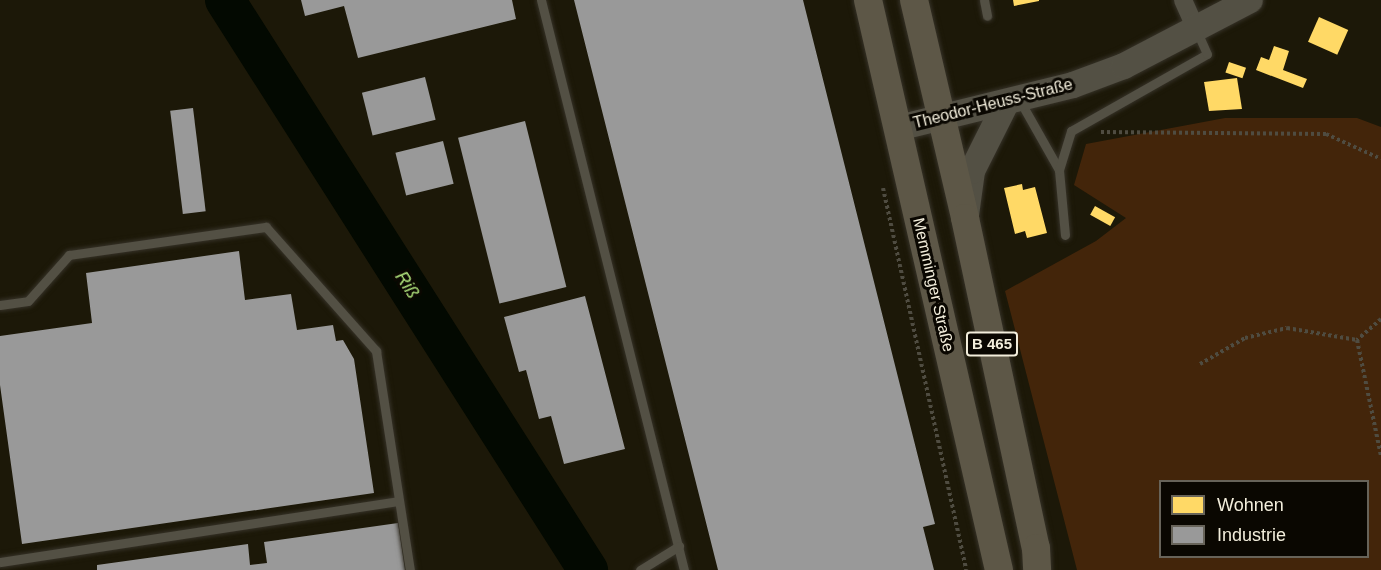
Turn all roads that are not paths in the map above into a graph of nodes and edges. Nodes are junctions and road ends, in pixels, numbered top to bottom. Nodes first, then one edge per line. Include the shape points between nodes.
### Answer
1 (541, 0) edge
2 (868, 0) edge
3 (914, 0) edge
4 (984, 0) edge
5 (1183, 0) edge
6 (1250, 0) edge
7 (987, 16) dead end
8 (1196, 29) junction
9 (1012, 103) junction
10 (941, 118) junction
11 (898, 128) junction
12 (1059, 170) junction
13 (965, 219) junction
14 (1065, 235) dead end
15 (0, 305) edge
16 (398, 501) junction
17 (679, 546) junction
18 (0, 562) edge
19 (410, 570) edge
20 (640, 570) edge
21 (684, 570) edge
22 (999, 570) edge
23 (1037, 570) edge

1 - 17 lane
2 - 11 main road, Memminger Straße / B 465
3 - 10 main road, B 465
4 - 7 lane
5 - 8 street
6 - 8 street, Theodor-Heuss-Straße
8 - 9 street, Theodor-Heuss-Straße via 1124,66
8 - 12 lane via 1207,54 1071,131
9 - 10 street, Theodor-Heuss-Straße
9 - 12 lane
9 - 13 street via 972,171
10 - 11 street, Theodor-Heuss-Straße
10 - 13 main road, B 465
11 - 22 main road, Memminger Straße / B 465
12 - 14 lane
13 - 23 main road, B 465 via 1036,548
15 - 16 lane via 28,301 69,255 266,227 376,351
16 - 18 lane
16 - 19 lane
17 - 20 lane
17 - 21 lane

